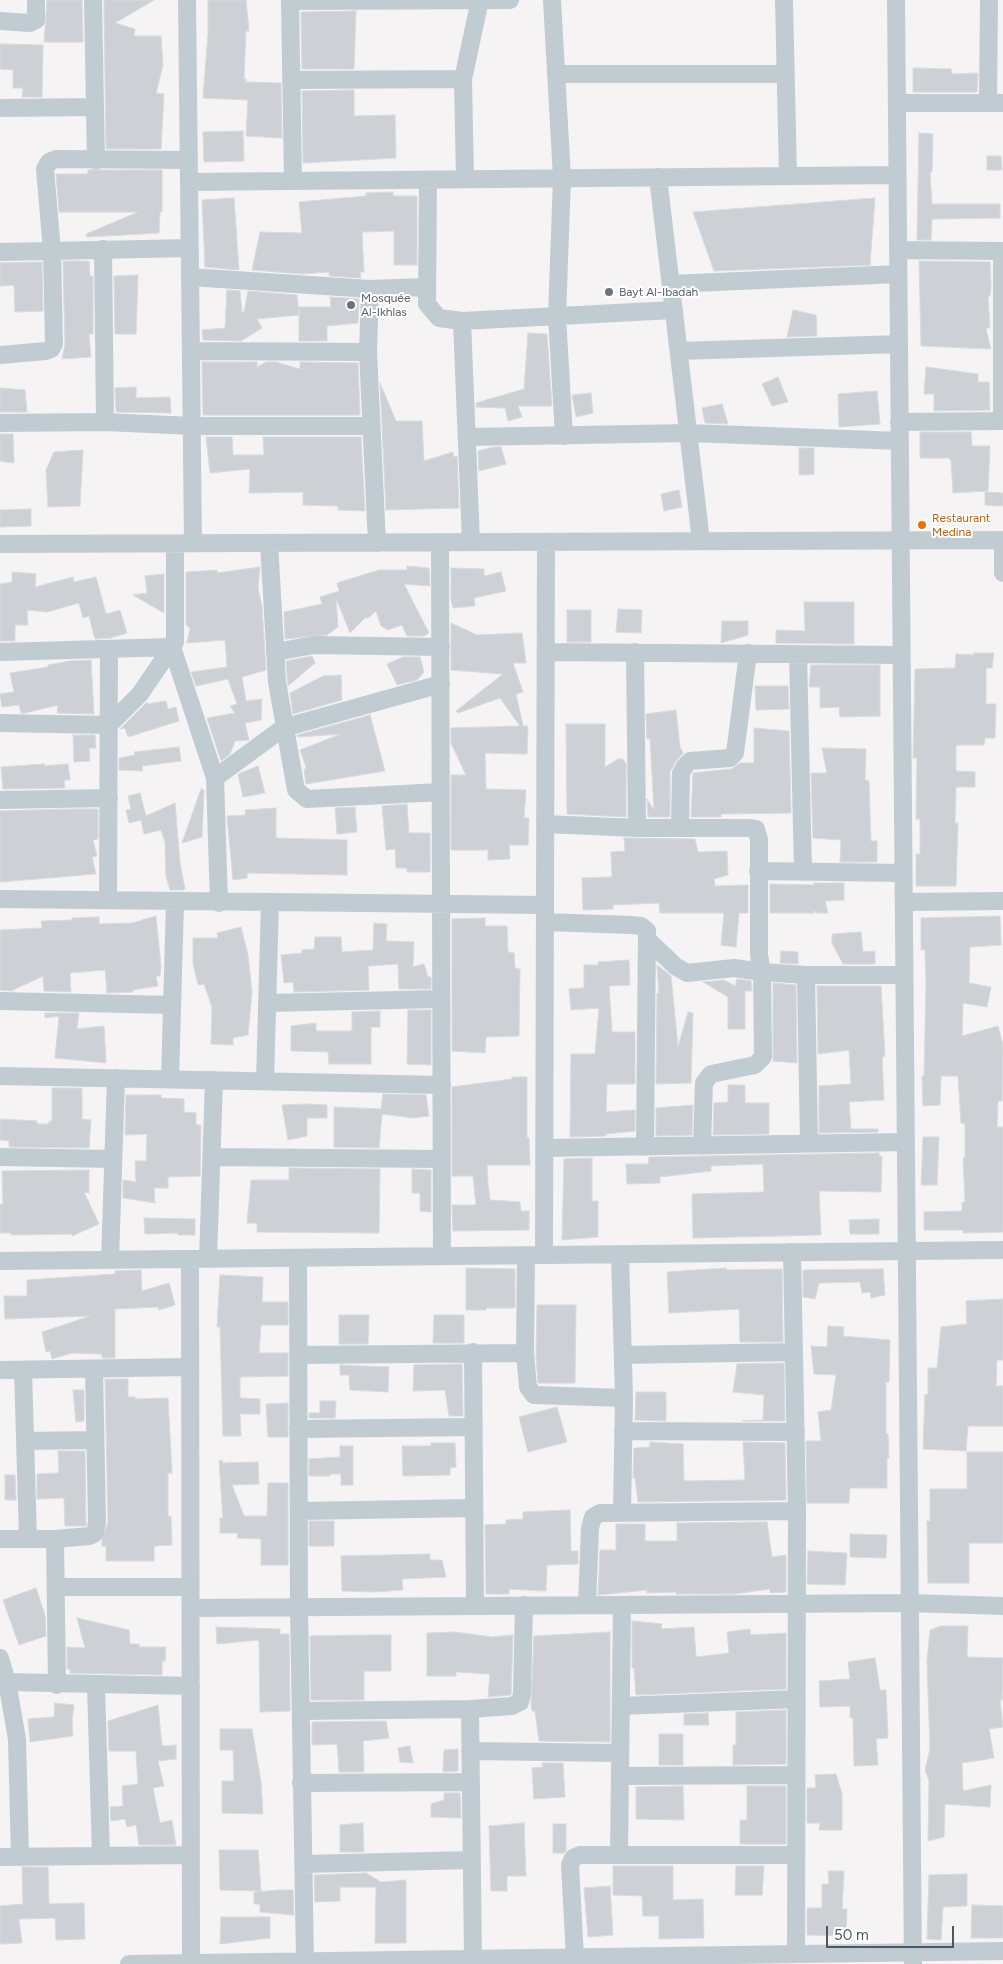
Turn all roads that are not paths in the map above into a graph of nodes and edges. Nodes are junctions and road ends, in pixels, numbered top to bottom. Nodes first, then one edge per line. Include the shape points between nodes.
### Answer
1 (36, 0) edge
2 (93, 0) edge
3 (187, 0) edge
4 (510, 0) edge
5 (552, 0) edge
6 (784, 0) edge
7 (896, 0) edge
8 (989, 0) edge
9 (290, 1) edge
10 (479, 1) edge
11 (0, 21) edge
12 (556, 74) junction
13 (785, 74) junction
14 (463, 79) junction
15 (291, 80) junction
16 (896, 103) junction
17 (995, 103) edge
18 (95, 107) junction
19 (0, 108) edge
20 (189, 160) junction
21 (96, 161) junction
22 (897, 175) junction
23 (788, 176) junction
24 (658, 177) junction
25 (562, 178) junction
26 (465, 179) junction
27 (428, 180) junction
28 (293, 181) junction
29 (189, 182) junction
30 (190, 248) junction
31 (52, 250) junction
32 (104, 250) junction
33 (898, 250) junction
34 (1002, 251) edge
35 (0, 252) edge
36 (898, 274) junction
37 (190, 277) junction
38 (671, 284) junction
39 (427, 287) junction
40 (370, 289) junction
41 (674, 310) junction
42 (558, 316) junction
43 (462, 321) junction
44 (899, 344) junction
45 (191, 351) junction
46 (679, 351) junction
47 (368, 352) junction
48 (0, 355) edge
49 (1002, 421) edge
50 (105, 422) junction
51 (900, 422) junction
52 (0, 423) edge
53 (192, 426) junction
54 (371, 426) junction
55 (689, 433) junction
56 (564, 436) junction
57 (466, 437) junction
58 (900, 441) junction
59 (900, 540) junction
60 (1003, 540) edge
61 (701, 541) junction
62 (440, 542) junction
63 (471, 542) junction
64 (546, 542) junction
65 (193, 543) junction
66 (269, 543) junction
67 (377, 543) junction
68 (0, 544) edge
69 (175, 544) junction
70 (1003, 573) edge
71 (172, 647) junction
72 (441, 647) junction
73 (110, 651) junction
74 (0, 652) edge
75 (275, 652) junction
76 (546, 652) junction
77 (635, 652) junction
78 (748, 653) junction
79 (798, 654) junction
80 (901, 654) junction
81 (441, 684) junction
82 (0, 723) edge
83 (108, 725) junction
84 (283, 728) junction
85 (215, 778) junction
86 (441, 792) junction
87 (109, 798) junction
88 (0, 800) edge
89 (545, 824) junction
90 (637, 828) junction
91 (680, 828) junction
92 (758, 871) junction
93 (803, 872) junction
94 (903, 873) junction
95 (0, 899) edge
96 (108, 900) junction
97 (1003, 901) edge
98 (270, 902) junction
99 (904, 902) junction
100 (175, 903) junction
101 (219, 903) junction
102 (441, 904) junction
103 (545, 914) junction
104 (648, 940) junction
105 (762, 972) junction
106 (806, 975) junction
107 (904, 975) junction
108 (441, 999) junction
109 (0, 1001) edge
110 (267, 1003) junction
111 (172, 1005) junction
112 (0, 1076) edge
113 (116, 1078) junction
114 (170, 1079) junction
115 (214, 1080) junction
116 (265, 1080) junction
117 (442, 1085) junction
118 (906, 1142) junction
119 (809, 1144) junction
120 (702, 1146) junction
121 (645, 1147) junction
122 (544, 1148) junction
123 (0, 1157) edge
124 (211, 1157) junction
125 (113, 1159) junction
126 (442, 1159) junction
127 (1003, 1250) edge
128 (907, 1251) junction
129 (792, 1252) junction
130 (620, 1254) junction
131 (544, 1255) junction
132 (442, 1256) junction
133 (526, 1256) junction
134 (298, 1258) junction
135 (190, 1259) junction
136 (208, 1259) junction
137 (110, 1260) junction
138 (0, 1261) edge
139 (473, 1352) junction
140 (526, 1352) junction
141 (794, 1352) junction
142 (298, 1355) junction
143 (623, 1355) junction
144 (190, 1367) junction
145 (94, 1368) junction
146 (0, 1370) edge
147 (23, 1370) junction
148 (624, 1398) junction
149 (474, 1427) junction
150 (298, 1429) junction
151 (623, 1431) junction
152 (796, 1432) junction
153 (95, 1440) junction
154 (25, 1442) junction
155 (474, 1508) junction
156 (299, 1511) junction
157 (622, 1511) junction
158 (798, 1511) junction
159 (0, 1539) edge
160 (28, 1539) junction
161 (55, 1539) junction
162 (56, 1587) junction
163 (190, 1587) junction
164 (797, 1603) junction
165 (910, 1603) junction
166 (622, 1604) junction
167 (524, 1605) junction
168 (587, 1605) junction
169 (475, 1606) junction
170 (1003, 1606) edge
171 (299, 1607) junction
172 (190, 1608) junction
173 (0, 1658) edge
174 (7, 1682) junction
175 (57, 1685) junction
176 (96, 1685) junction
177 (191, 1686) junction
178 (797, 1699) junction
179 (621, 1706) junction
180 (470, 1709) junction
181 (6, 1710) edge
182 (301, 1711) junction
183 (470, 1751) junction
184 (620, 1754) junction
185 (796, 1775) junction
186 (620, 1776) junction
187 (471, 1782) junction
188 (302, 1783) junction
189 (619, 1854) junction
190 (101, 1855) junction
191 (191, 1855) junction
192 (796, 1855) junction
193 (0, 1856) edge
194 (20, 1856) junction
195 (472, 1860) junction
196 (303, 1864) junction
197 (1003, 1952) edge
198 (796, 1954) junction
199 (575, 1958) junction
200 (913, 1958) edge
201 (473, 1959) junction
202 (767, 1959) edge
203 (305, 1961) junction
204 (555, 1961) edge
205 (445, 1962) edge
206 (182, 1963) edge
207 (271, 1963) edge
208 (130, 1964) edge

1 - 11 street via 36,20 30,23
2 - 18 street
3 - 20 street
4 - 10 street
5 - 12 street
6 - 13 street
7 - 16 street
8 - 17 street
9 - 10 street
9 - 15 street
10 - 14 street
12 - 13 street
12 - 25 street
13 - 23 street
14 - 15 street
14 - 26 street
15 - 28 street
16 - 17 street
16 - 22 street
18 - 19 street
18 - 21 street
20 - 21 street
20 - 29 street
21 - 31 street via 56,160 49,162 45,169
22 - 23 street
22 - 33 street
23 - 24 street
24 - 25 street
24 - 38 street
25 - 26 street
25 - 42 street
26 - 27 street
27 - 28 street
27 - 39 street
28 - 29 street
29 - 30 street
30 - 32 street
30 - 37 street
31 - 32 street
31 - 35 street
31 - 48 street via 54,344 51,349
32 - 50 street
33 - 34 street
33 - 36 street
34 - 49 street
36 - 38 street
36 - 44 street
37 - 40 street
37 - 45 street
38 - 41 street
39 - 40 street
39 - 43 street via 427,304 433,313 439,318
40 - 47 street
41 - 42 street
41 - 46 street
42 - 43 street
42 - 56 street
43 - 57 street
44 - 46 street
44 - 51 street
45 - 47 street
45 - 53 street
46 - 55 street
47 - 54 street
49 - 51 street
50 - 52 street
50 - 53 street
51 - 58 street
53 - 54 street
53 - 65 street
54 - 67 street
55 - 56 street
55 - 58 street
55 - 61 street
56 - 57 street
57 - 63 street
58 - 59 street
59 - 60 street
59 - 61 street
59 - 80 street
60 - 70 street
61 - 64 street
62 - 63 street
62 - 67 street
62 - 72 street
63 - 64 street
64 - 76 street
65 - 66 street
65 - 69 street
66 - 67 street
66 - 75 street
68 - 69 street
69 - 71 street via 176,642
71 - 73 street
71 - 83 street via 140,694
71 - 85 street
72 - 75 street via 314,645
72 - 81 street
73 - 74 street
73 - 83 street
75 - 84 street
76 - 77 street
76 - 89 street
77 - 78 street
77 - 90 street
78 - 79 street
78 - 91 street via 736,753 730,758 690,761 685,766 681,773
79 - 80 street
79 - 93 street
80 - 94 street
81 - 84 street
81 - 86 street
82 - 83 street
83 - 87 street
84 - 85 street
84 - 86 street via 296,790 307,799
85 - 101 street
86 - 102 street
87 - 88 street
87 - 96 street
89 - 90 street
89 - 103 street
90 - 91 street
91 - 92 street via 756,830 759,839
92 - 93 street
92 - 105 street
93 - 94 street
94 - 99 street
95 - 96 street
96 - 100 street
97 - 99 street
98 - 101 street
98 - 102 street
98 - 110 street
99 - 107 street
100 - 101 street
100 - 111 street
102 - 103 street
102 - 108 street
103 - 104 street via 641,926 647,931
103 - 122 street
104 - 105 street via 687,973 734,968
104 - 121 street
105 - 106 street
105 - 120 street via 762,1057 755,1065 712,1074 704,1083
106 - 107 street
106 - 119 street
107 - 118 street
108 - 110 street
108 - 117 street
109 - 111 street
110 - 116 street
111 - 114 street
112 - 113 street
113 - 114 street
113 - 125 street
114 - 115 street
115 - 116 street
115 - 124 street
116 - 117 street
117 - 126 street
118 - 119 street
118 - 128 street
119 - 120 street
120 - 121 street
121 - 122 street
122 - 131 street
123 - 125 street
124 - 126 street
124 - 136 street
125 - 137 street
126 - 132 street
127 - 128 street
128 - 129 street
128 - 165 street
129 - 130 street
129 - 141 street
130 - 131 street
130 - 143 street
131 - 133 street
132 - 133 street
132 - 134 street
133 - 140 street
134 - 136 street
134 - 142 street
135 - 136 street
135 - 137 street
135 - 144 street
137 - 138 street
139 - 140 street
139 - 142 street
139 - 149 street
140 - 148 street via 528,1387 534,1395
141 - 143 street
141 - 152 street
142 - 150 street
143 - 148 street
144 - 145 street
144 - 163 street
145 - 147 street
145 - 153 street
146 - 147 street
147 - 154 street
148 - 151 street
149 - 150 street
149 - 155 street
150 - 156 street
151 - 152 street
151 - 157 street
152 - 158 street
153 - 154 street
153 - 161 street via 95,1533
154 - 160 street
155 - 156 street
155 - 169 street
156 - 171 street
157 - 158 street
157 - 168 street via 593,1517
158 - 164 street
159 - 160 street
160 - 161 street
161 - 162 street
162 - 163 street
162 - 175 street
163 - 172 street
164 - 165 street
164 - 166 street
164 - 178 street
165 - 170 street
165 - 200 street
166 - 168 street
166 - 179 street
167 - 168 street
167 - 169 street
167 - 180 street via 520,1702 512,1706
169 - 171 street
171 - 172 street
171 - 182 street
172 - 177 street
173 - 174 street
174 - 175 street
174 - 181 street
175 - 176 street
176 - 177 street
176 - 190 street
177 - 191 street
178 - 179 street
178 - 185 street
179 - 184 street
180 - 182 street
180 - 183 street
181 - 194 street via 17,1739
182 - 188 street
183 - 184 street
183 - 187 street
184 - 186 street
185 - 186 street
185 - 192 street
186 - 189 street
187 - 188 street
187 - 195 street
188 - 196 street
189 - 192 street
189 - 199 street via 580,1854 570,1865
190 - 191 street
190 - 194 street
191 - 206 street
192 - 198 street
193 - 194 street
195 - 196 street
195 - 201 street
196 - 203 street
197 - 200 street
198 - 200 street
198 - 202 street
199 - 202 street
199 - 204 street
201 - 204 street
201 - 205 street
203 - 205 street
203 - 207 street
206 - 207 street
206 - 208 street

